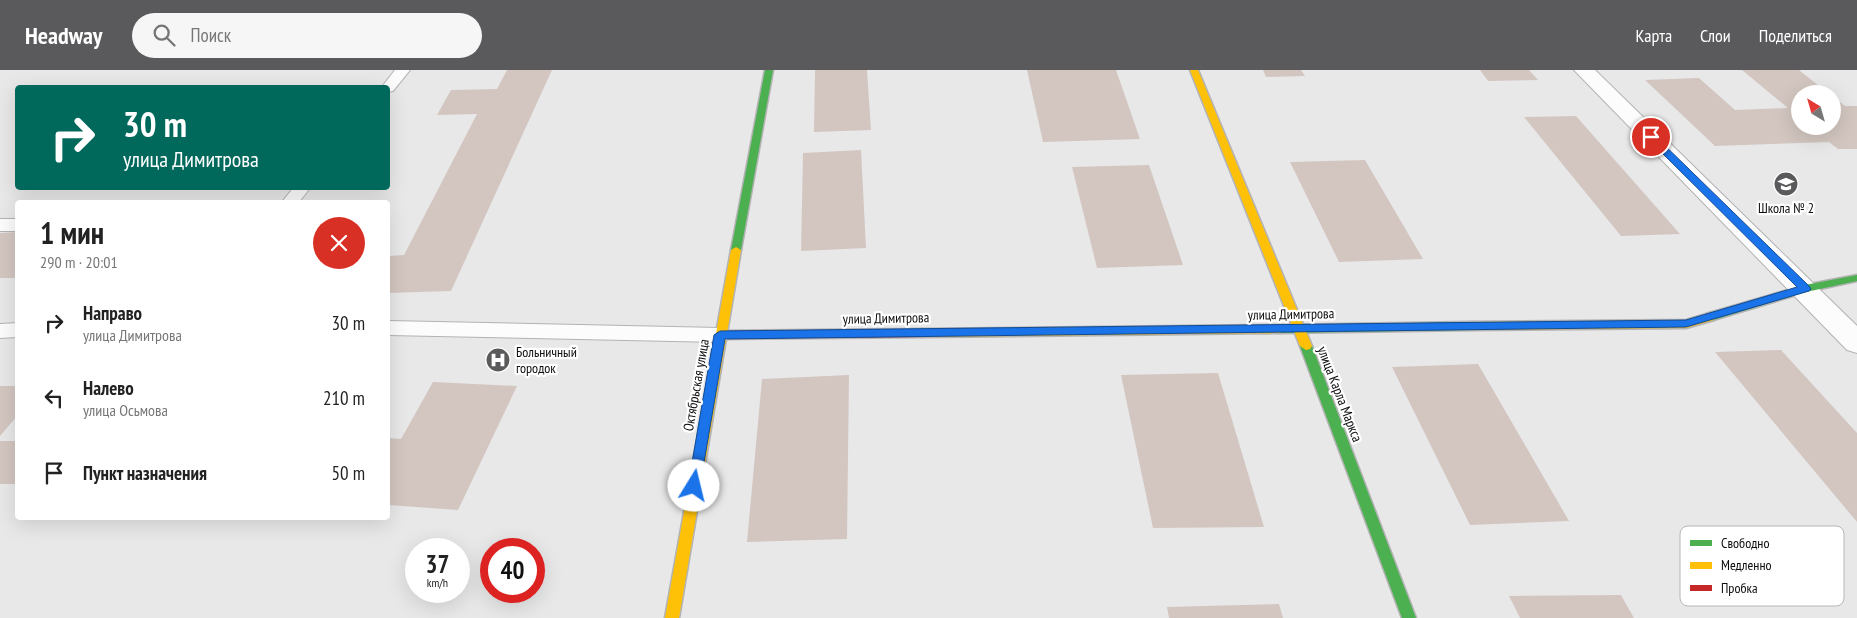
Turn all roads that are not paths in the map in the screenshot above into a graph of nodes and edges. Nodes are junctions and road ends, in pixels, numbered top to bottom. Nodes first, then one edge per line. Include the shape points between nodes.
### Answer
1 (403, 70) edge
2 (769, 70) edge
3 (1194, 70) edge
4 (1584, 70) edge
5 (390, 86) edge
6 (300, 190) edge
7 (292, 200) edge
8 (0, 225) edge
9 (15, 225) edge
10 (1857, 278) edge
11 (1805, 289) junction
12 (390, 328) edge
13 (1300, 329) junction
14 (15, 330) edge
15 (0, 331) edge
16 (720, 335) junction
17 (1857, 343) edge
18 (672, 618) edge
19 (1409, 618) edge

1 - 5 lane
2 - 16 street, Октябрьская улица
3 - 13 street, улица Карла Маркса
4 - 11 street
6 - 7 lane
8 - 9 lane
10 - 11 street, улица Димитрова
11 - 13 street, улица Димитрова via 1686,324
11 - 17 street
12 - 16 lane
13 - 16 street, улица Димитрова
13 - 19 street, улица Карла Маркса
14 - 15 lane
16 - 18 street, Октябрьская улица

